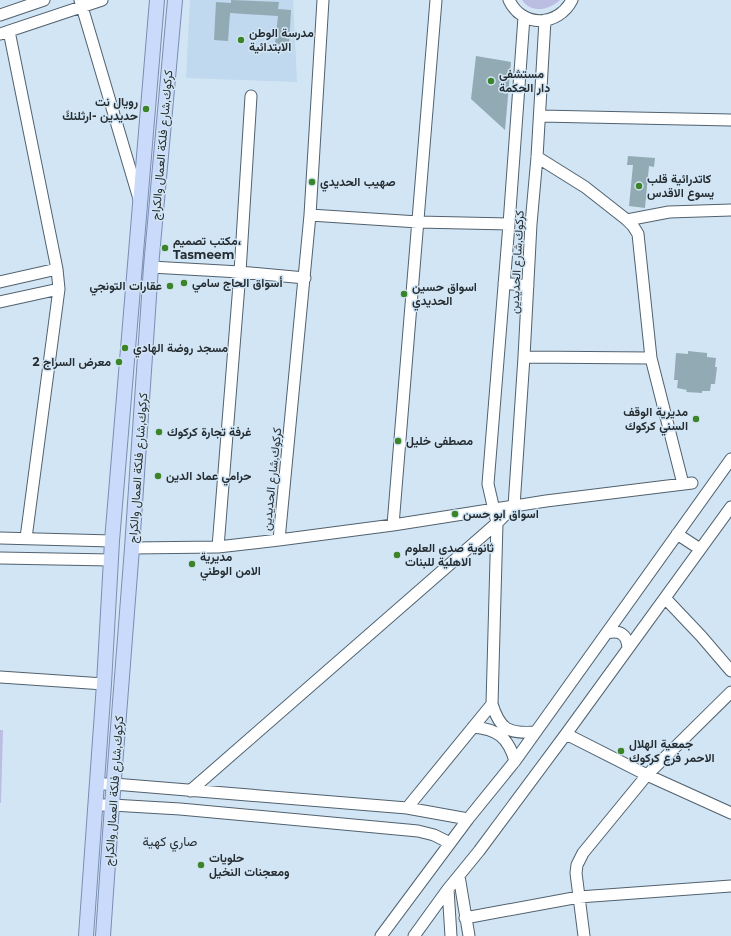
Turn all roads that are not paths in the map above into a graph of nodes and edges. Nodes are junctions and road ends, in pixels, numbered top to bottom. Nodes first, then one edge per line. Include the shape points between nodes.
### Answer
1 (44, 0) edge
2 (102, 0) edge
3 (157, 0) edge
4 (175, 0) edge
5 (323, 0) edge
6 (436, 0) edge
7 (509, 0) edge
8 (573, 0) edge
9 (81, 3) edge
10 (18, 4) edge
11 (0, 14) edge
12 (524, 17) junction
13 (545, 20) junction
14 (4, 32) edge
15 (251, 96) dead end
16 (540, 116) junction
17 (731, 120) edge
18 (537, 157) junction
19 (140, 205) junction
20 (731, 210) edge
21 (310, 215) junction
22 (627, 220) junction
23 (418, 222) junction
24 (509, 224) junction
25 (151, 267) junction
26 (57, 269) junction
27 (240, 272) junction
28 (305, 278) junction
29 (0, 282) edge
30 (504, 283) junction
31 (528, 286) junction
32 (59, 289) junction
33 (0, 302) edge
34 (524, 357) junction
35 (651, 358) junction
36 (731, 458) edge
37 (514, 506) junction
38 (731, 507) edge
39 (493, 509) junction
40 (496, 523) junction
41 (393, 525) junction
42 (677, 534) junction
43 (0, 538) edge
44 (26, 538) junction
45 (279, 540) junction
46 (112, 541) junction
47 (218, 547) junction
48 (132, 548) junction
49 (700, 549) junction
50 (0, 558) edge
51 (111, 560) junction
52 (665, 598) junction
53 (607, 633) junction
54 (628, 648) junction
55 (731, 671) edge
56 (0, 677) edge
57 (104, 684) junction
58 (731, 692) edge
59 (492, 704) junction
60 (473, 727) junction
61 (536, 732) junction
62 (566, 734) junction
63 (515, 761) junction
64 (647, 775) junction
65 (96, 784) junction
66 (114, 784) junction
67 (190, 791) junction
68 (94, 805) junction
69 (112, 805) junction
70 (407, 808) junction
71 (731, 813) edge
72 (468, 819) junction
73 (450, 843) junction
74 (459, 876) junction
75 (731, 886) edge
76 (448, 889) junction
77 (578, 897) junction
78 (465, 918) junction
79 (86, 936) edge
80 (103, 936) edge
81 (381, 936) edge
82 (414, 936) edge
83 (451, 936) edge
84 (469, 936) edge
85 (584, 936) edge

1 - 10 street
2 - 9 street
3 - 19 main road, كركوك,شارع فلكة العمال والكراج
4 - 25 main road, كركوك,شارع فلكة العمال والكراج
5 - 21 street, كركوك,شارع الحديدين
6 - 23 street
7 - 12 street via 516,12
8 - 13 street via 561,14
9 - 14 street
9 - 19 street
10 - 11 street
12 - 13 street
12 - 24 street, كركوك,شارع الحديدين
13 - 16 street, كركوك,شارع الحديدين
14 - 26 street
15 - 27 street
16 - 17 street
16 - 18 street, كركوك,شارع الحديدين
18 - 22 street via 585,187
18 - 31 street, كركوك,شارع الحديدين
19 - 46 main road, كركوك,شارع فلكة العمال والكراج
20 - 22 street via 669,212
21 - 23 street, كركوك,شارع الحديدين
21 - 28 street, كركوك,شارع الحديدين
22 - 35 street via 638,234
23 - 24 street, كركوك,شارع الحديدين
23 - 41 street
24 - 30 street, كركوك,شارع الحديدين
25 - 27 street
25 - 48 main road, كركوك,شارع فلكة العمال والكراج
26 - 29 street
26 - 32 street
27 - 28 street
27 - 47 street
28 - 45 street, كركوك,شارع الحديدين
30 - 31 street
30 - 39 street, كركوك,شارع الحديدين via 488,484
31 - 34 street, كركوك,شارع الحديدين
32 - 33 street
32 - 44 street
34 - 35 street
34 - 37 street, كركوك,شارع الحديدين
35 - 37 street via 688,484
36 - 42 street
37 - 39 street
37 - 40 street
38 - 49 street
39 - 40 street, كركوك,شارع الحديدين
39 - 41 street
40 - 59 street, كركوك,شارع الحديدين
40 - 67 street
41 - 45 street
42 - 49 street
42 - 53 street
43 - 44 street
44 - 46 street
45 - 47 street
46 - 51 main road, كركوك,شارع فلكة العمال والكراج
47 - 48 street
48 - 66 main road, كركوك,شارع فلكة العمال والكراج
49 - 52 street
50 - 51 street
51 - 57 main road, كركوك,شارع فلكة العمال والكراج
52 - 54 street
52 - 55 street
53 - 54 street via 623,634
53 - 61 street
54 - 62 street
56 - 57 street
57 - 65 main road, كركوك,شارع فلكة العمال والكراج
58 - 64 street
59 - 60 street
59 - 61 street via 499,722 511,731 520,734
60 - 63 street via 490,730 503,738 509,745
60 - 70 street
61 - 63 street
62 - 64 street
62 - 74 street
63 - 72 street
64 - 71 street
64 - 77 street via 580,858 576,873
65 - 66 street
65 - 68 main road, كركوك,شارع فلكة العمال والكراج
66 - 67 street
66 - 69 main road, كركوك,شارع فلكة العمال والكراج
67 - 70 street
68 - 69 street
68 - 79 main road, كركوك,شارع فلكة العمال والكراج
69 - 73 street via 418,831
69 - 80 main road, كركوك,شارع فلكة العمال والكراج
70 - 72 street
72 - 73 street
73 - 81 street
74 - 76 street
74 - 78 street
75 - 77 street
76 - 82 street
76 - 83 street
77 - 78 street
77 - 85 street
78 - 84 street

